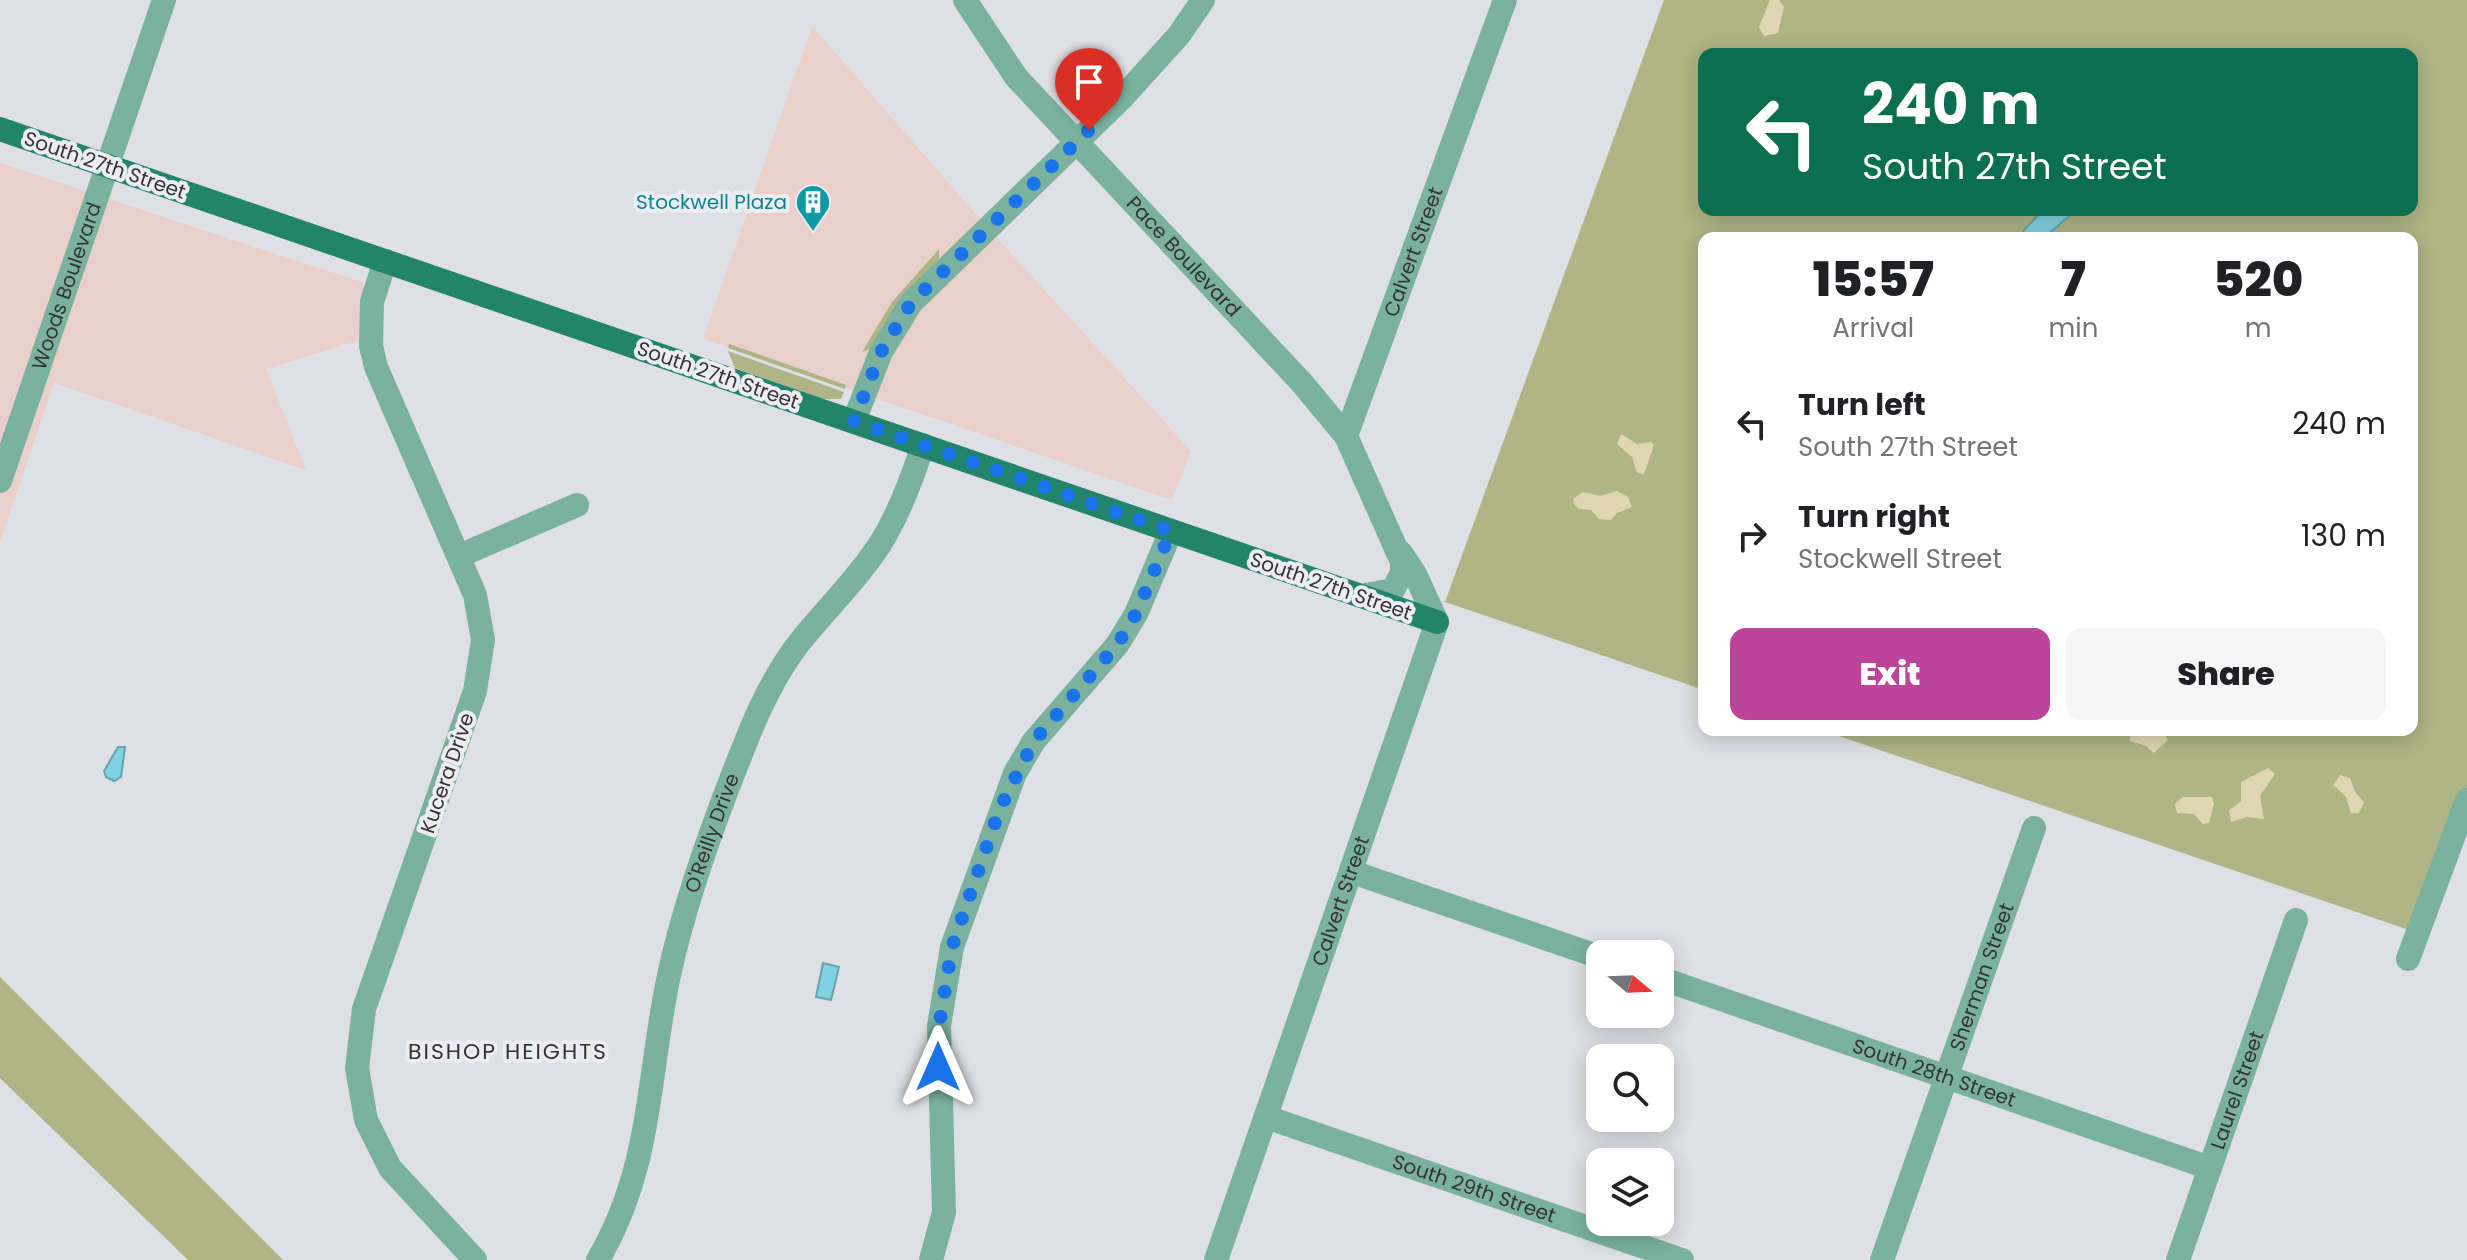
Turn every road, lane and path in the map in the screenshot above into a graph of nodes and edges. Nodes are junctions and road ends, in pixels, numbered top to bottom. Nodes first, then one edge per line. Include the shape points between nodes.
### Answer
1 (164, 0) edge
2 (965, 0) edge
3 (1203, 0) edge
4 (1505, 0) edge
5 (0, 129) edge
6 (1075, 143) junction
7 (107, 166) junction
8 (385, 261) junction
9 (854, 421) junction
10 (1346, 436) junction
11 (923, 445) junction
12 (0, 481) edge
13 (577, 505) dead end
14 (1171, 531) junction
15 (1397, 547) junction
16 (459, 556) junction
17 (1361, 596) junction
18 (1437, 622) junction
19 (2467, 800) edge
20 (2034, 828) dead end
21 (1352, 872) junction
22 (2296, 920) dead end
23 (1586, 952) edge
24 (2408, 959) dead end
25 (1674, 983) edge
26 (1946, 1077) junction
27 (1266, 1117) junction
28 (2210, 1168) junction
29 (475, 1260) edge
30 (598, 1260) edge
31 (931, 1260) edge
32 (1216, 1260) edge
33 (1682, 1260) edge
34 (1882, 1260) edge
35 (2178, 1260) edge

1 - 7 street, Woods Boulevard
2 - 6 street, Pace Boulevard via 1016,77
3 - 6 street via 1158,60
4 - 10 street, Calvert Street
5 - 7 main road, South 27th Street
6 - 9 street via 911,303 881,352
6 - 10 street, Pace Boulevard
7 - 8 main road, South 27th Street
7 - 12 street, Woods Boulevard
8 - 9 main road, South 27th Street
8 - 16 street, Kucera Drive via 369,323 376,367
9 - 11 main road, South 27th Street
10 - 15 street
11 - 14 main road, South 27th Street
11 - 30 street, O'Reilly Drive via 880,544 788,657 743,747 682,924 632,1190
13 - 16 street
14 - 17 main road, South 27th Street
14 - 31 street via 1153,581 1117,645 1057,711 1015,773 952,947 939,1026 944,1212
15 - 17 street via 1402,573 1396,586 1385,594
15 - 18 street
16 - 29 street, Kucera Drive via 480,615 481,666 364,1009 357,1068 366,1120 390,1168
17 - 18 main road, South 27th Street
18 - 21 street, Calvert Street
19 - 24 street
20 - 26 street, Sherman Street
21 - 23 street
21 - 27 street, Calvert Street
22 - 28 street, Laurel Street
25 - 26 street, South 28th Street
26 - 28 street, South 28th Street
26 - 34 street, Sherman Street
27 - 32 street, Calvert Street
27 - 33 street, South 29th Street
28 - 35 street, Laurel Street

